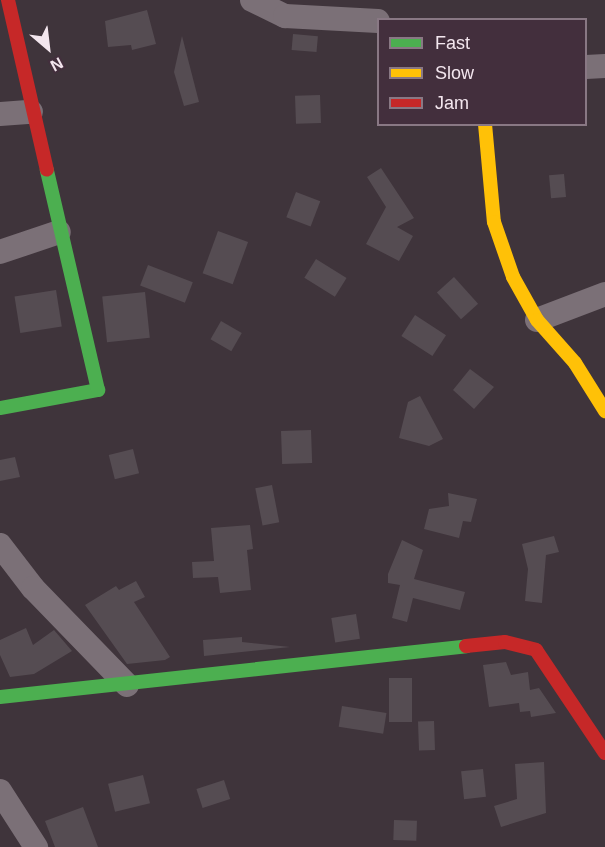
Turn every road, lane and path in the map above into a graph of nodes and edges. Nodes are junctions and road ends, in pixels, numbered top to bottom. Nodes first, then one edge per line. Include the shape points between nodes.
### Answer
1 (8, 0) edge
2 (252, 0) edge
3 (377, 21) edge
4 (605, 66) edge
5 (587, 67) edge
6 (31, 112) junction
7 (0, 114) edge
8 (485, 126) edge
9 (59, 232) junction
10 (0, 252) edge
11 (605, 294) edge
12 (537, 320) junction
13 (0, 408) edge
14 (605, 411) edge
15 (0, 545) edge
16 (127, 685) junction
17 (0, 697) edge
18 (605, 753) edge
19 (0, 791) edge
20 (36, 847) edge

1 - 6 street
2 - 3 street via 285,16
4 - 5 street
6 - 7 street
6 - 9 street
8 - 12 street via 494,222 513,277
9 - 10 street
9 - 13 street via 98,390
11 - 12 street
12 - 14 street via 574,363
15 - 16 street via 33,588
16 - 17 street
16 - 18 street via 505,642 536,650
19 - 20 street

